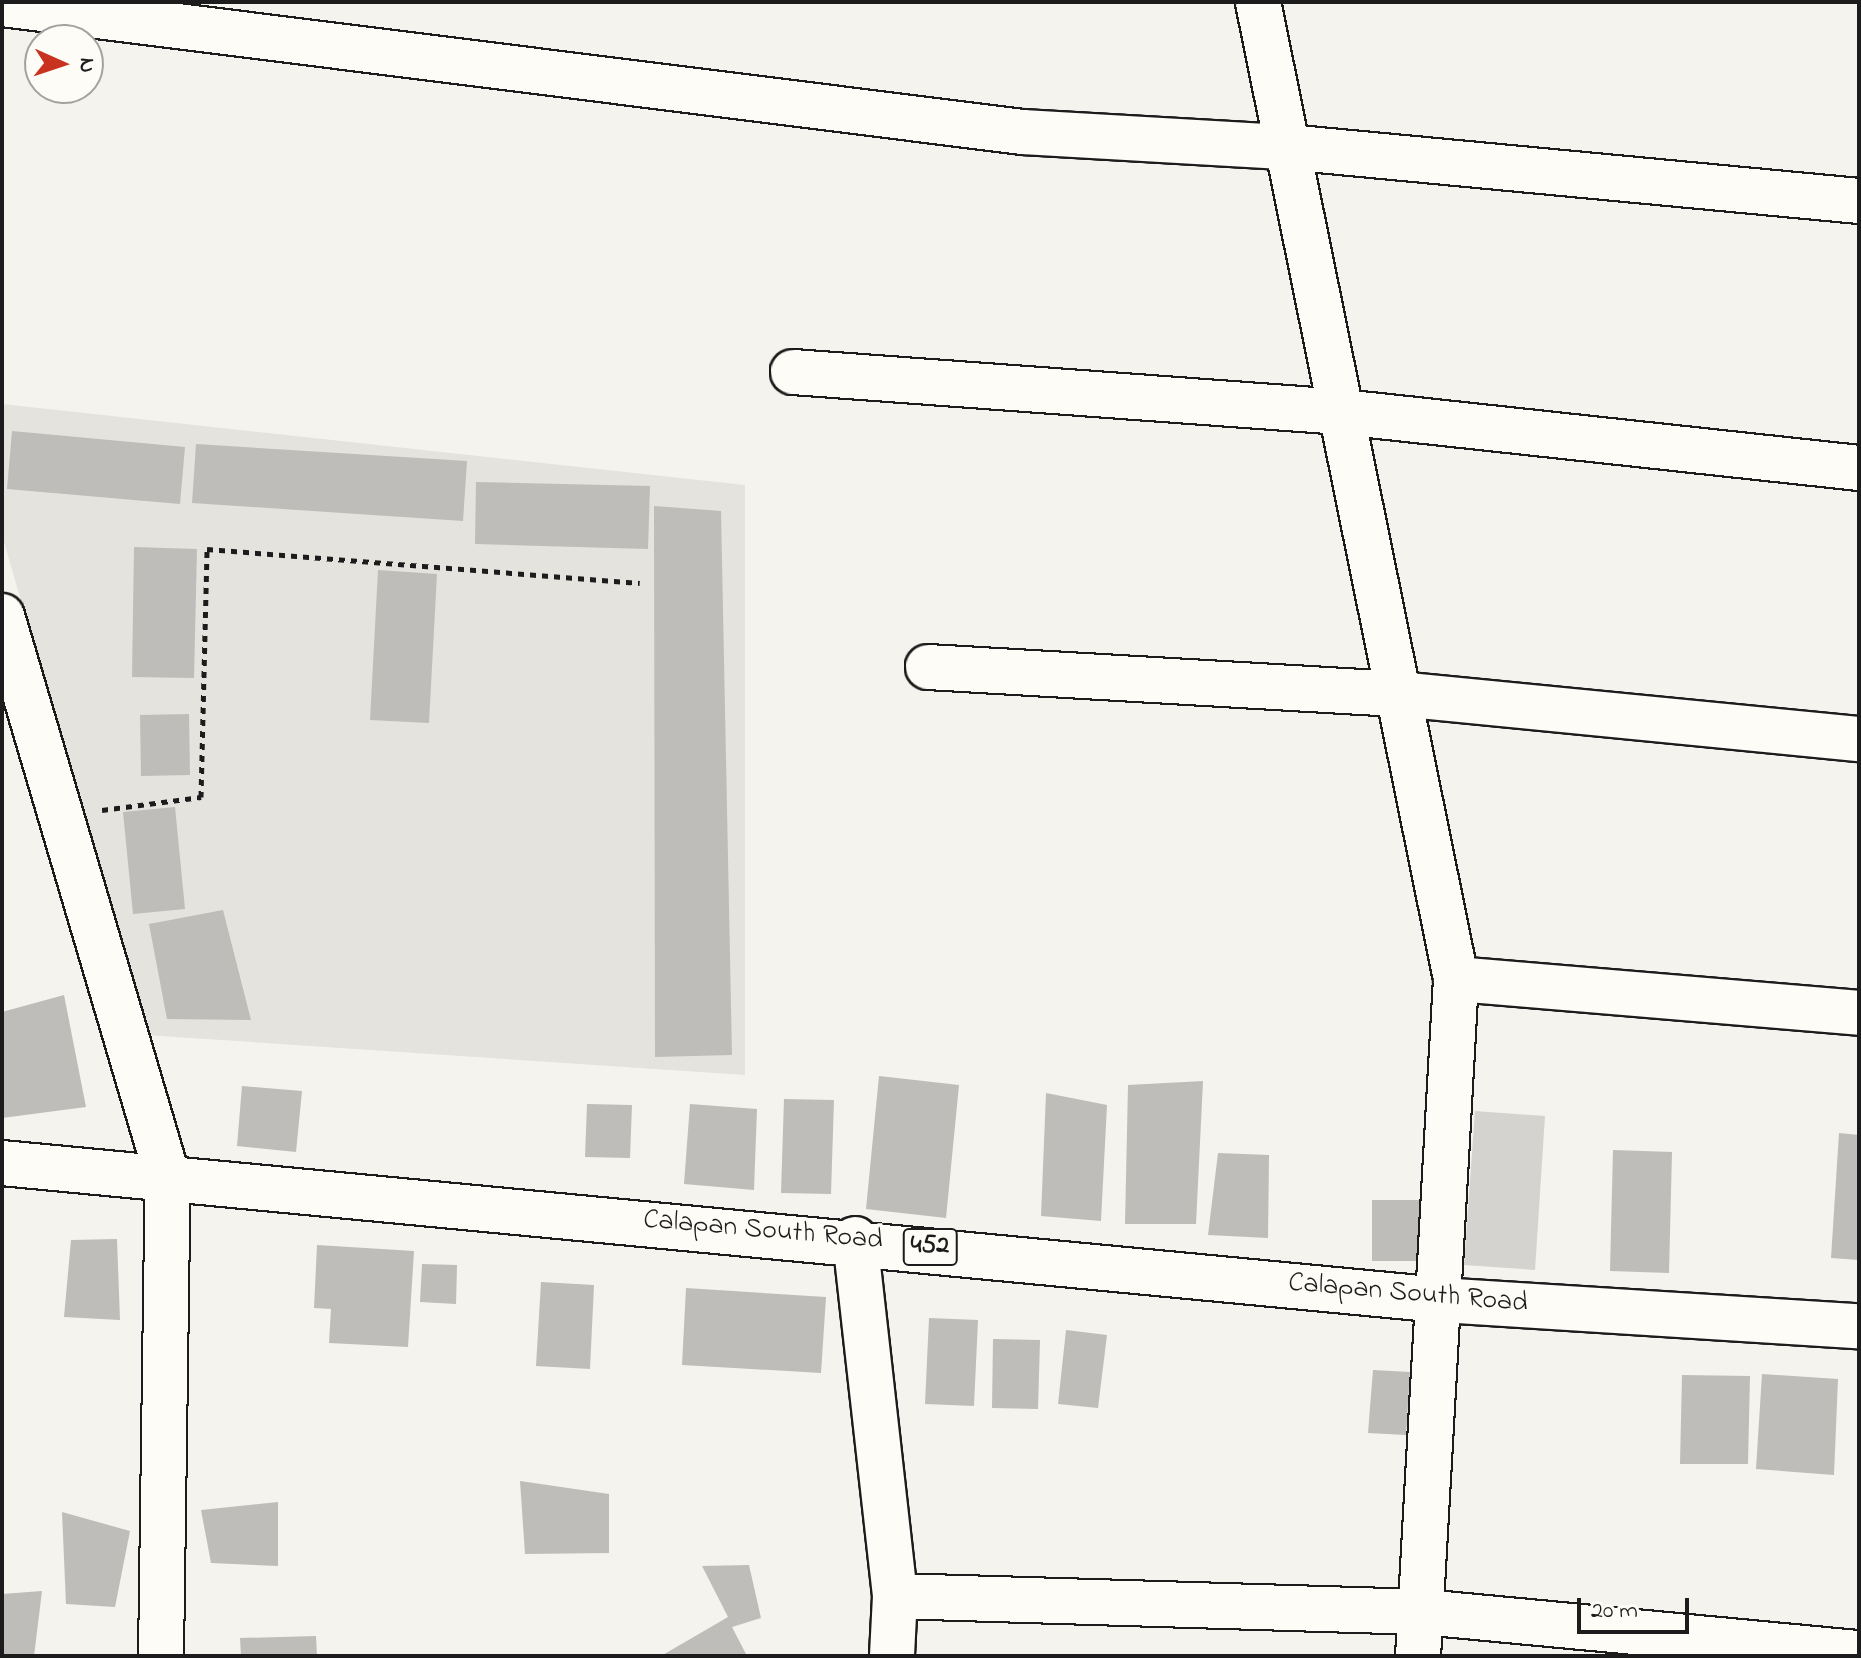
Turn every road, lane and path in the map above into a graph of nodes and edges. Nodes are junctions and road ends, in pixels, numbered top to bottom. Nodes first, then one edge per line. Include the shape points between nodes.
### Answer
1 (1258, 2) edge
2 (2, 4) edge
3 (1287, 147) junction
4 (1859, 201) edge
5 (793, 372) dead end
6 (1342, 412) junction
7 (1859, 468) edge
8 (640, 583) dead end
9 (2, 616) edge
10 (928, 667) dead end
11 (1399, 694) junction
12 (1859, 739) edge
13 (57, 816) junction
14 (1456, 979) junction
15 (1859, 1013) edge
16 (2, 1163) edge
17 (168, 1179) junction
18 (855, 1239) junction
19 (1440, 1300) junction
20 (1859, 1326) edge
21 (895, 1596) junction
22 (1423, 1612) junction
23 (1859, 1653) edge
24 (161, 1656) edge
25 (892, 1656) edge
26 (1418, 1656) edge

1 - 3 main road
2 - 3 main road via 1023,132
3 - 4 main road
3 - 6 main road
5 - 6 main road
6 - 7 main road
6 - 11 main road
8 - 13 path via 207,549 201,797
9 - 13 main road
10 - 11 main road
11 - 12 main road
11 - 14 main road
13 - 17 main road
14 - 15 main road
14 - 19 main road
16 - 17 main road, Calapan South Road / 452
17 - 18 main road, Calapan South Road / 452
17 - 24 main road
18 - 19 main road, Calapan South Road / 452
18 - 21 main road
19 - 20 main road, Calapan South Road / 452
19 - 22 main road
21 - 22 main road
21 - 25 main road
22 - 23 main road
22 - 26 main road

